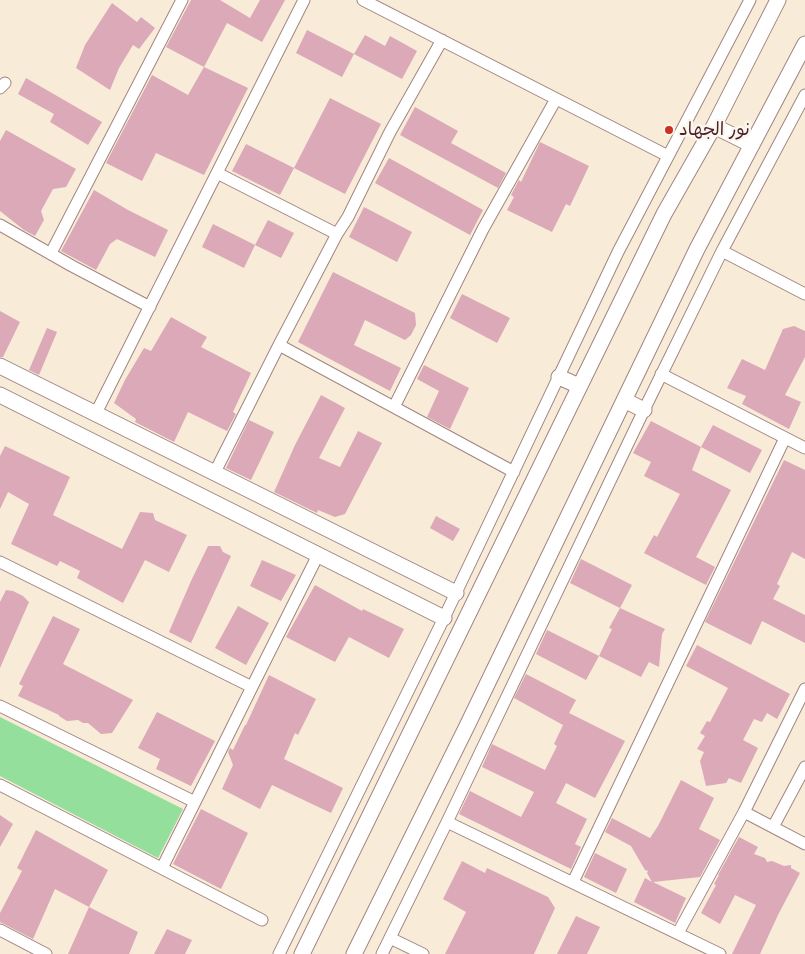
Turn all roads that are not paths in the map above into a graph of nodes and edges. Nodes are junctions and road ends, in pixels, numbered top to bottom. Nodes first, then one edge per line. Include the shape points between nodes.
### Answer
1 (182, 0) edge
2 (304, 0) edge
3 (363, 0) edge
4 (750, 0) edge
5 (778, 0) edge
6 (442, 40) junction
7 (805, 44) edge
8 (805, 95) edge
9 (556, 99) junction
10 (714, 126) junction
11 (752, 145) junction
12 (668, 156) junction
13 (217, 173) junction
14 (0, 225) edge
15 (337, 234) junction
16 (722, 251) junction
17 (51, 253) junction
18 (805, 294) edge
19 (150, 307) junction
20 (279, 345) junction
21 (0, 366) edge
22 (661, 374) junction
23 (559, 377) junction
24 (579, 386) junction
25 (0, 395) edge
26 (624, 400) junction
27 (394, 407) junction
28 (644, 410) junction
29 (96, 413) junction
30 (786, 438) junction
31 (805, 448) edge
32 (215, 472) junction
33 (514, 472) junction
34 (318, 555) junction
35 (0, 562) edge
36 (456, 593) junction
37 (444, 618) junction
38 (252, 687) junction
39 (805, 689) edge
40 (0, 706) edge
41 (805, 767) edge
42 (0, 785) edge
43 (196, 802) junction
44 (744, 812) junction
45 (447, 822) junction
46 (773, 827) junction
47 (805, 844) edge
48 (162, 868) junction
49 (572, 882) junction
50 (262, 920) dead end
51 (0, 930) edge
52 (678, 933) junction
53 (390, 938) junction
54 (46, 954) edge
55 (279, 954) edge
56 (302, 954) edge
57 (354, 954) edge
58 (382, 954) edge
59 (423, 954) edge
60 (720, 954) edge

1 - 17 street
2 - 13 street
3 - 6 street
4 - 12 street
5 - 10 main road
6 - 9 street
6 - 15 street
7 - 11 main road
8 - 16 street
9 - 12 street
9 - 27 street via 483,229
10 - 11 main road
10 - 24 main road via 664,214
11 - 26 main road
12 - 23 street
13 - 15 street
13 - 19 street
14 - 17 street
15 - 20 street
16 - 18 street
16 - 22 street
17 - 19 street
19 - 29 street
20 - 27 street
20 - 32 street
21 - 29 main road
22 - 28 street
22 - 30 street
23 - 24 main road
23 - 33 street
24 - 56 main road
25 - 34 main road
26 - 28 main road
26 - 57 main road
27 - 33 street
28 - 45 street
29 - 32 main road
30 - 31 street
30 - 49 street
32 - 36 main road
33 - 36 street
34 - 37 main road
34 - 38 street
35 - 38 street
36 - 37 street
37 - 55 street
38 - 43 street
39 - 44 street
40 - 43 street
41 - 46 street
42 - 48 street
43 - 48 street
44 - 46 street
44 - 52 street
45 - 49 street
45 - 53 street
46 - 47 street
48 - 50 street
49 - 52 street
51 - 54 street
52 - 60 street
53 - 58 street
53 - 59 street

